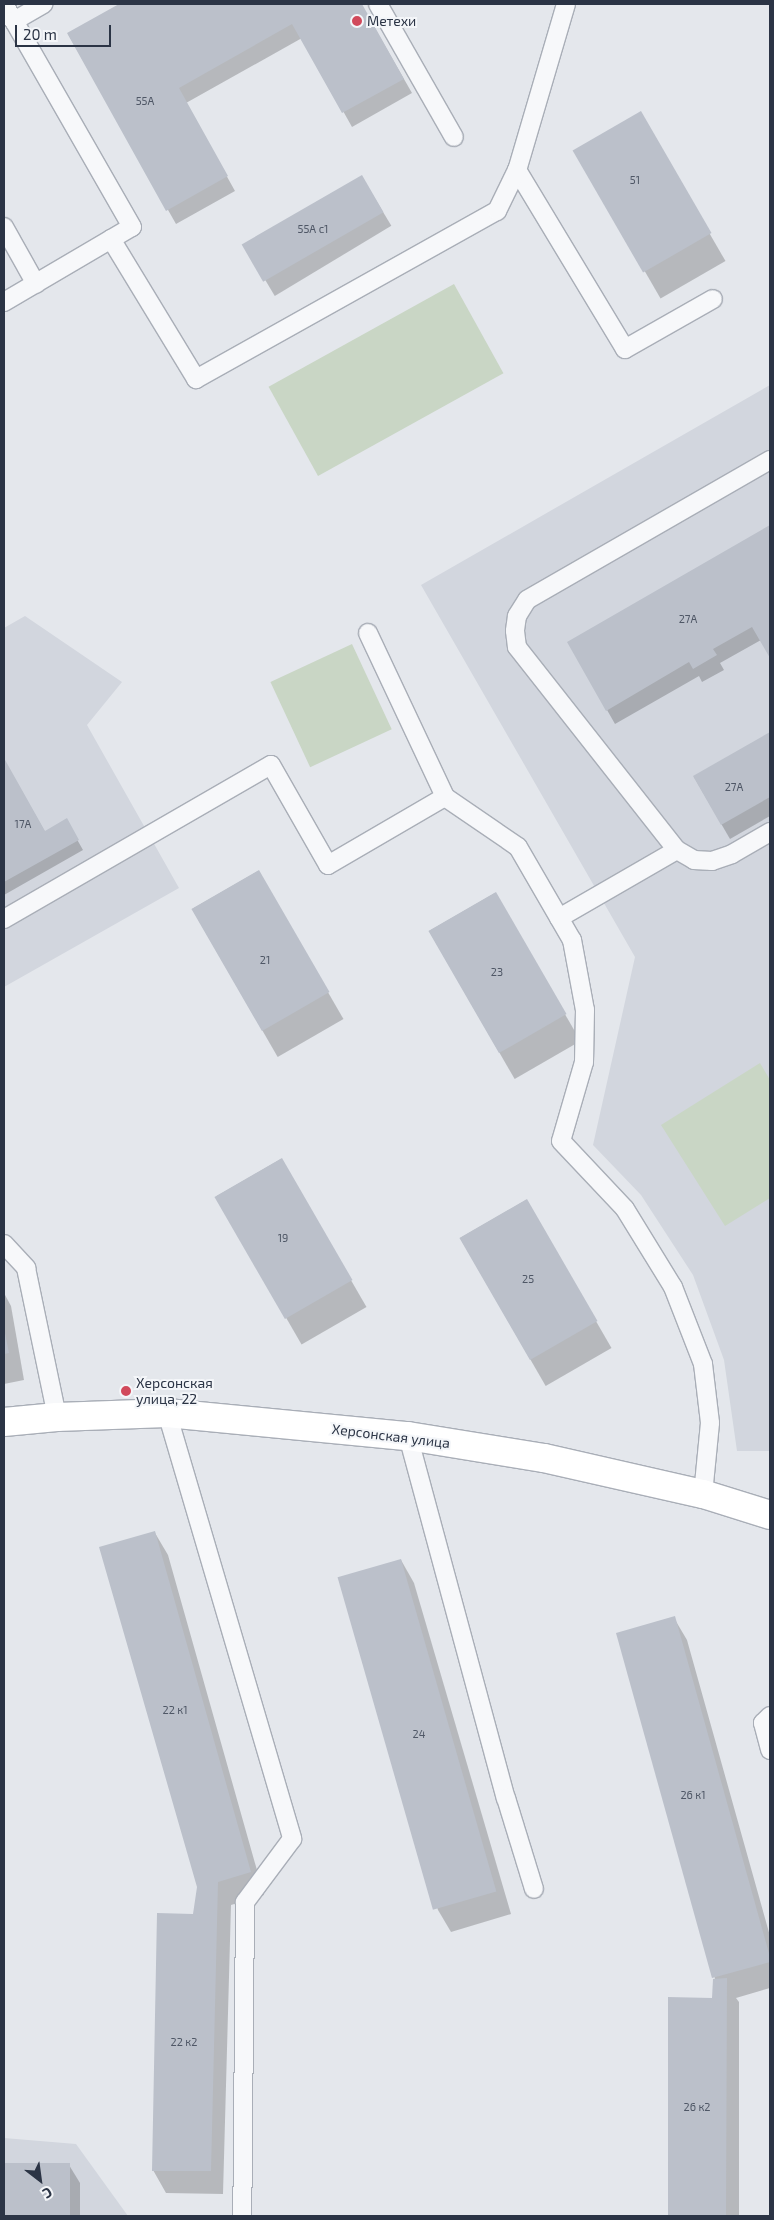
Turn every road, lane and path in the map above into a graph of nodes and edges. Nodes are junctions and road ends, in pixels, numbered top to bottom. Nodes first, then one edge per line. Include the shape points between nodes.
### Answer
1 (4, 4) edge
2 (44, 4) edge
3 (378, 4) edge
4 (566, 4) edge
5 (14, 22) junction
6 (454, 137) dead end
7 (517, 170) junction
8 (4, 227) edge
9 (111, 239) junction
10 (36, 284) junction
11 (712, 299) dead end
12 (4, 302) edge
13 (770, 460) edge
14 (368, 634) dead end
15 (445, 797) junction
16 (770, 832) edge
17 (677, 850) junction
18 (559, 918) junction
19 (4, 919) edge
20 (4, 1244) edge
21 (167, 1414) junction
22 (56, 1417) junction
23 (4, 1422) edge
24 (408, 1436) junction
25 (703, 1494) junction
26 (770, 1515) edge
27 (770, 1716) edge
28 (770, 1750) edge
29 (534, 1888) dead end
30 (242, 2216) edge

1 - 5 lane
2 - 5 lane
3 - 6 lane
4 - 7 lane
5 - 9 lane via 132,227
7 - 9 lane via 497,211 196,379
7 - 11 lane via 625,349
8 - 10 lane
9 - 10 lane
10 - 12 lane
13 - 17 lane via 526,600 517,616 517,647
14 - 15 lane
15 - 18 lane via 518,847
15 - 19 lane via 328,865 271,765
16 - 17 lane via 732,854 712,861 694,860
17 - 18 lane
18 - 25 lane via 572,940 585,1010 584,1062 561,1141 625,1209 672,1287 693,1338 703,1364 710,1423
20 - 22 lane via 26,1268
21 - 22 street, Херсонская улица
21 - 24 street, Херсонская улица
21 - 30 lane via 292,1839 245,1902
22 - 23 street, Херсонская улица
24 - 25 street, Херсонская улица via 544,1458
24 - 29 lane via 506,1798
25 - 26 street, Херсонская улица
27 - 28 lane via 763,1723

